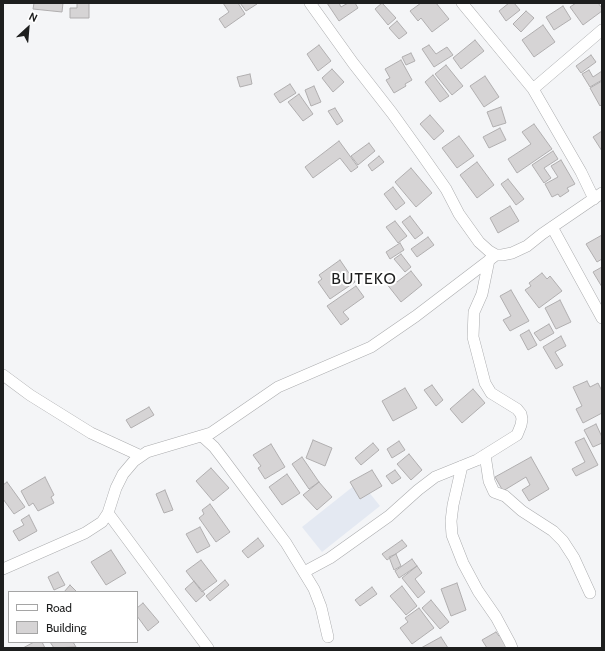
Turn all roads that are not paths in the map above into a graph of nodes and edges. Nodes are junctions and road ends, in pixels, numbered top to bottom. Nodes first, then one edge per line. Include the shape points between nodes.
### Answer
1 (310, 3) edge
2 (462, 3) edge
3 (602, 30) edge
4 (533, 89) junction
5 (598, 196) edge
6 (552, 227) junction
7 (493, 257) junction
8 (602, 318) edge
9 (3, 375) edge
10 (202, 436) junction
11 (485, 455) junction
12 (141, 456) junction
13 (462, 466) junction
14 (108, 513) junction
15 (3, 569) edge
16 (304, 572) junction
17 (590, 593) dead end
18 (328, 636) dead end
19 (208, 648) edge
20 (512, 648) edge

1 - 7 street via 420,152 479,242
2 - 4 street
3 - 4 street
4 - 5 street via 581,172
5 - 6 street
6 - 7 street via 527,246 512,253
6 - 8 street
7 - 10 street via 371,347 278,388 211,433
7 - 11 street via 474,312 473,337 485,383 491,393 517,410 522,419 517,435
9 - 12 street via 91,433
10 - 12 street via 171,444
10 - 16 street via 221,455
11 - 13 street
11 - 17 street via 489,481 494,492 505,496 563,541
12 - 14 street via 122,474
13 - 16 street via 435,477 389,516 330,558
13 - 20 street via 453,505 452,535 463,563
14 - 15 street via 102,522 85,533
14 - 19 street
16 - 18 street via 321,607

